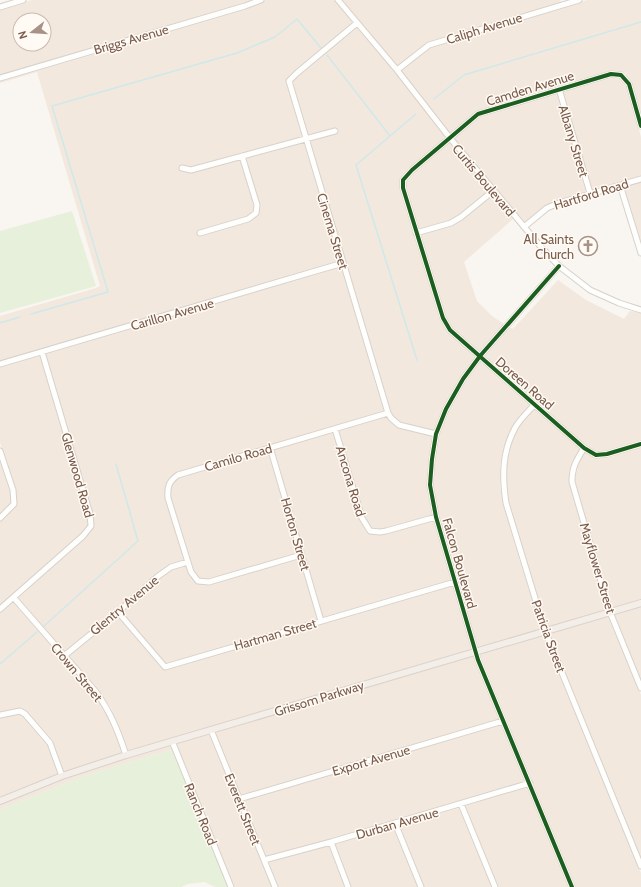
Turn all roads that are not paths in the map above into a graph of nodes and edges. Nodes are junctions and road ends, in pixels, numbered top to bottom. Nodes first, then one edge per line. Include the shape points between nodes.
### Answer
1 (24, 0) edge
2 (261, 0) edge
3 (338, 0) edge
4 (579, 0) edge
5 (563, 2) edge
6 (0, 7) edge
7 (356, 23) junction
8 (397, 70) junction
9 (0, 78) edge
10 (559, 89) junction
11 (641, 126) edge
12 (336, 130) dead end
13 (305, 138) junction
14 (450, 138) junction
15 (242, 156) junction
16 (182, 168) dead end
17 (641, 179) edge
18 (620, 185) junction
19 (493, 191) junction
20 (590, 193) junction
21 (524, 227) junction
22 (200, 233) dead end
23 (416, 233) junction
24 (641, 252) edge
25 (343, 263) junction
26 (559, 266) junction
27 (641, 310) edge
28 (42, 352) junction
29 (480, 356) junction
30 (0, 364) edge
31 (535, 404) junction
32 (388, 413) junction
33 (335, 429) junction
34 (436, 434) junction
35 (641, 444) edge
36 (270, 448) junction
37 (584, 448) junction
38 (0, 452) edge
39 (436, 517) junction
40 (0, 518) edge
41 (301, 554) junction
42 (188, 562) junction
43 (455, 582) junction
44 (14, 598) junction
45 (641, 603) edge
46 (0, 610) edge
47 (118, 612) junction
48 (610, 612) junction
49 (321, 621) junction
50 (545, 631) junction
51 (475, 652) junction
52 (64, 656) junction
53 (641, 688) edge
54 (0, 715) edge
55 (503, 721) junction
56 (211, 730) junction
57 (172, 741) junction
58 (126, 755) junction
59 (62, 776) junction
60 (530, 783) junction
61 (239, 799) junction
62 (0, 801) edge
63 (461, 804) junction
64 (395, 823) junction
65 (331, 842) junction
66 (264, 860) junction
67 (641, 866) edge
68 (231, 887) edge
69 (275, 887) edge
70 (348, 887) edge
71 (421, 887) edge
72 (495, 887) edge
73 (572, 887) edge

1 - 6 street
2 - 9 street, Briggs Avenue
3 - 7 street, Curtis Boulevard
4 - 5 street, Caliph Avenue
5 - 8 street, Caliph Avenue via 429,45
7 - 8 street, Curtis Boulevard
7 - 13 street, Cinema Street via 289,81
8 - 14 street, Curtis Boulevard
10 - 11 street, Camden Avenue via 610,74 621,75 629,84
10 - 14 street, Camden Avenue via 478,114
10 - 20 street, Albany Street
12 - 13 street
13 - 15 street
13 - 25 street, Cinema Street
14 - 19 street, Curtis Boulevard
14 - 23 street, Camden Avenue via 403,180
15 - 16 street via 190,170
15 - 22 street via 257,204 256,213 248,219
17 - 18 street, Hartford Road
18 - 20 street, Hartford Road
18 - 24 street
19 - 21 street, Curtis Boulevard
19 - 23 street via 462,217 451,223
20 - 21 street, Hartford Road via 547,208
21 - 26 street, Curtis Boulevard
23 - 29 street, Doreen Road via 443,318 450,330
25 - 28 street, Carillon Avenue
25 - 32 street, Cinema Street
26 - 27 street, Curtis Boulevard via 590,290
26 - 29 street, Falcon Boulevard
28 - 30 street, Carillon Avenue
28 - 44 street, Glenwood Road via 92,526
29 - 31 street, Doreen Road
29 - 34 street, Falcon Boulevard via 446,409
31 - 37 street, Doreen Road
31 - 50 street, Patricia Street via 516,427 506,447 503,484 506,503
32 - 33 street, Camilo Road
32 - 34 street via 398,425
33 - 36 street, Camilo Road
33 - 39 street, Ancona Road via 362,518 370,531 386,531
34 - 39 street, Falcon Boulevard via 430,485
35 - 37 street, Doreen Road via 596,455
36 - 41 street, Horton Street
36 - 42 street, Camilo Road via 178,475 171,480 168,498
37 - 48 street, Mayflower Street via 574,464 572,482
38 - 40 street via 13,490 14,504
39 - 43 street, Falcon Boulevard
41 - 42 street via 209,582 198,580 191,572
41 - 49 street, Horton Street
42 - 47 street, Glentry Avenue via 166,570
43 - 49 street, Hartman Street
43 - 51 street, Falcon Boulevard
44 - 46 street, Glenwood Road
44 - 52 street, Crown Street
45 - 48 main road, Grissom Parkway
47 - 49 street, Hartman Street via 164,667
47 - 52 street, Glentry Avenue
48 - 50 main road, Grissom Parkway
48 - 53 street, Mayflower Street
50 - 51 main road, Grissom Parkway
50 - 67 street, Patricia Street
51 - 55 street, Falcon Boulevard
51 - 56 main road, Grissom Parkway
52 - 58 street, Crown Street via 108,709
54 - 59 street via 20,711 25,714 50,743
55 - 60 street, Falcon Boulevard
55 - 61 street, Export Avenue
56 - 57 main road, Grissom Parkway
56 - 61 street, Everett Street
57 - 58 main road, Grissom Parkway
57 - 68 street, Ranch Road
58 - 59 main road, Grissom Parkway
59 - 62 main road, Grissom Parkway
60 - 63 street, Durban Avenue
60 - 73 street, Falcon Boulevard
61 - 66 street, Everett Street
63 - 64 street, Durban Avenue
63 - 72 street
64 - 65 street, Durban Avenue
64 - 71 street
65 - 66 street, Durban Avenue
65 - 70 street
66 - 69 street, Everett Street

